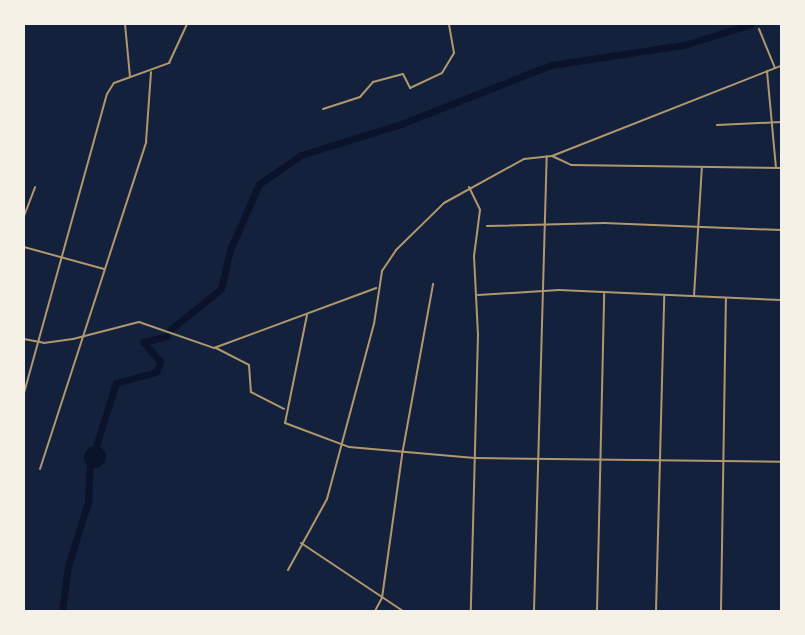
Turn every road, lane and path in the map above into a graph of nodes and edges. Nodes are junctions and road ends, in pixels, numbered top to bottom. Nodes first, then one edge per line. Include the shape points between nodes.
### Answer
1 (125, 24) edge
2 (187, 24) edge
3 (449, 24) edge
4 (759, 30) dead end
5 (781, 66) edge
6 (775, 68) junction
7 (767, 71) junction
8 (151, 72) junction
9 (130, 77) junction
10 (323, 109) dead end
11 (772, 122) junction
12 (781, 122) edge
13 (718, 125) dead end
14 (547, 156) junction
15 (552, 156) junction
16 (702, 167) junction
17 (776, 168) junction
18 (781, 168) edge
19 (35, 187) dead end
20 (469, 187) junction
21 (24, 216) edge
22 (487, 226) dead end
23 (543, 226) junction
24 (698, 228) junction
25 (781, 230) edge
26 (24, 247) edge
27 (62, 256) junction
28 (104, 269) junction
29 (433, 284) dead end
30 (376, 288) junction
31 (541, 290) junction
32 (604, 294) junction
33 (478, 295) junction
34 (664, 296) junction
35 (694, 296) junction
36 (726, 298) junction
37 (781, 300) edge
38 (307, 315) junction
39 (85, 337) junction
40 (24, 339) edge
41 (38, 342) junction
42 (214, 348) junction
43 (24, 394) edge
44 (284, 408) junction
45 (342, 444) junction
46 (402, 455) junction
47 (475, 458) junction
48 (538, 459) junction
49 (599, 461) junction
50 (661, 462) junction
51 (722, 462) junction
52 (781, 462) edge
53 (40, 469) dead end
54 (301, 543) junction
55 (288, 570) dead end
56 (382, 598) junction
57 (374, 611) edge
58 (403, 611) edge
59 (471, 611) edge
60 (534, 611) edge
61 (596, 611) edge
62 (656, 611) edge
63 (720, 611) edge

1 - 9 street
2 - 8 street via 175,56
3 - 10 street via 454,53 442,73 410,88 403,74 373,82 360,97
4 - 6 street
5 - 6 street
6 - 7 street
7 - 11 street
7 - 15 street
8 - 9 street
8 - 28 street via 146,142
9 - 27 street via 114,83 107,94
11 - 12 street
11 - 13 street
11 - 17 street
14 - 15 street
14 - 20 street via 524,159
14 - 23 street
15 - 16 street via 571,165
16 - 17 street
16 - 24 street
17 - 18 street
19 - 21 street
20 - 30 street via 444,203 396,250
20 - 33 street via 480,210 474,256
22 - 23 street
23 - 24 street via 604,223
23 - 31 street
24 - 25 street
24 - 35 street
26 - 27 street
27 - 28 street
27 - 41 street
28 - 39 street
29 - 46 street
30 - 38 street
30 - 45 street via 374,324
31 - 32 street
31 - 33 street
31 - 48 street
32 - 34 street
32 - 49 street
33 - 47 street
34 - 35 street
34 - 50 street
35 - 36 street
36 - 37 street
36 - 51 street
38 - 42 street
38 - 44 street
39 - 41 street
39 - 42 street via 144,322 184,340
39 - 53 street
40 - 41 street
41 - 43 street
42 - 44 street via 249,365 251,392
44 - 45 street via 289,426
45 - 46 street
45 - 54 street via 328,499
46 - 47 street
46 - 56 street
47 - 48 street
47 - 59 street
48 - 49 street
48 - 60 street
49 - 50 street
49 - 61 street
50 - 51 street
50 - 62 street
51 - 52 street
51 - 63 street
54 - 55 street
54 - 56 street
56 - 57 street
56 - 58 street

